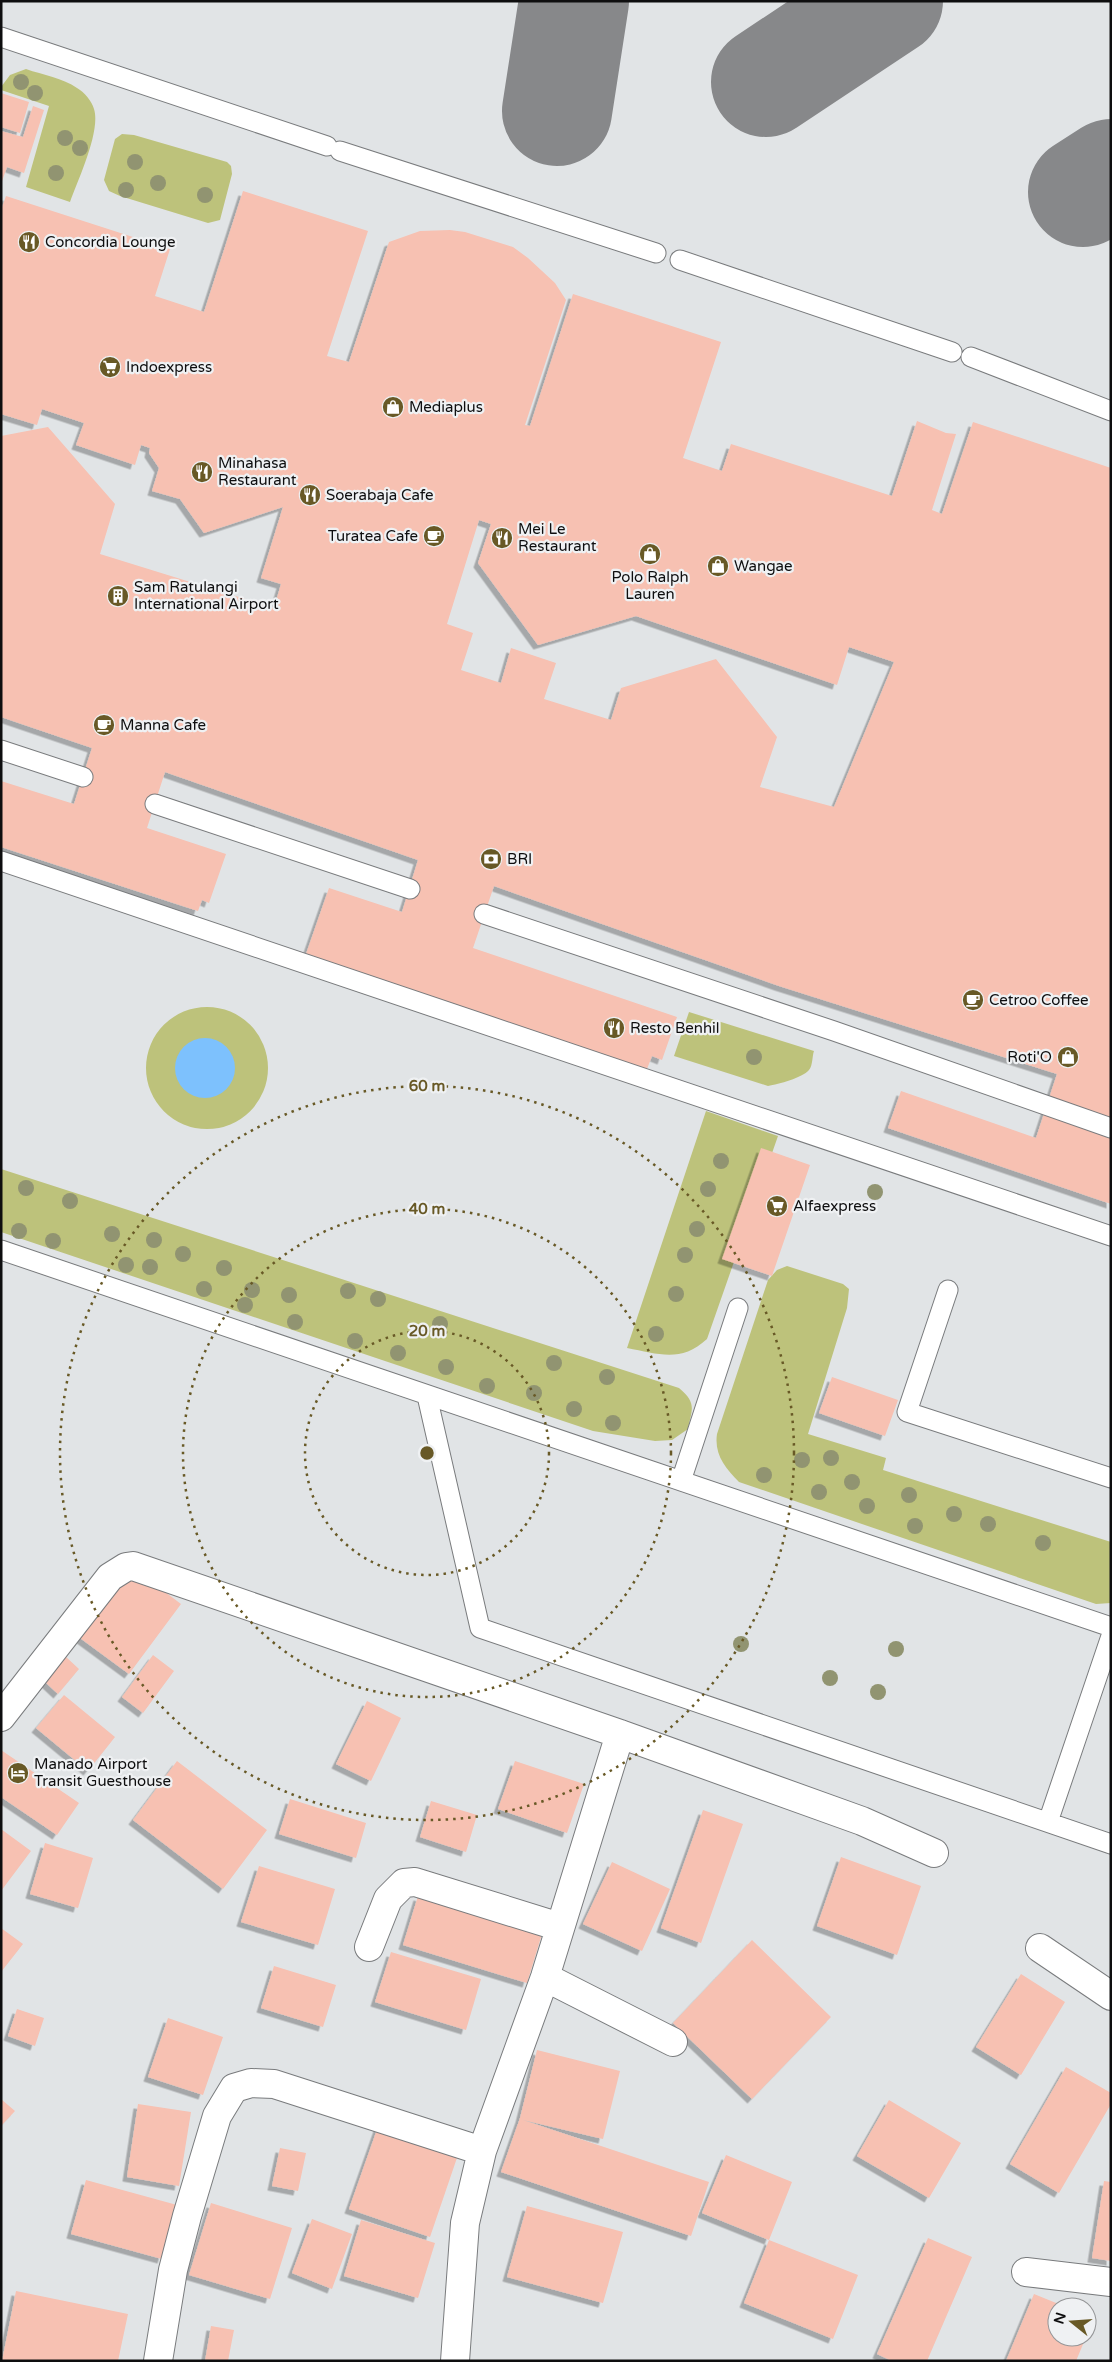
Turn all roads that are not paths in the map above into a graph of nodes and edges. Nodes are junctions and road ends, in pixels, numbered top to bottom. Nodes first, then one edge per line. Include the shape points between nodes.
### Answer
1 (1, 36) edge
2 (656, 253) dead end
3 (680, 260) dead end
4 (952, 352) dead end
5 (971, 357) dead end
6 (1111, 411) edge
7 (1, 750) edge
8 (83, 777) dead end
9 (155, 804) dead end
10 (1, 861) edge
11 (410, 889) dead end
12 (484, 914) dead end
13 (1111, 1128) edge
14 (1111, 1236) edge
15 (1, 1250) edge
16 (948, 1290) dead end
17 (738, 1308) dead end
18 (427, 1396) junction
19 (1111, 1478) edge
20 (682, 1481) junction
21 (1111, 1627) edge
22 (1111, 1636) edge
23 (1, 1716) edge
24 (620, 1734) junction
25 (1048, 1822) junction
26 (1111, 1844) edge
27 (934, 1853) dead end
28 (560, 1927) junction
29 (369, 1947) dead end
30 (1040, 1948) dead end
31 (545, 1977) junction
32 (1111, 1996) edge
33 (673, 2042) dead end
34 (482, 2151) junction
35 (1026, 2272) dead end
36 (1111, 2282) edge
37 (158, 2361) edge
38 (455, 2361) edge

1 - 2 lane
3 - 4 lane
5 - 6 lane
7 - 8 lane
9 - 11 lane
10 - 14 lane
12 - 13 lane
15 - 18 lane
16 - 19 lane via 908,1412
17 - 20 lane
18 - 20 lane
18 - 25 lane via 480,1628
20 - 21 lane
22 - 25 lane
23 - 24 street via 110,1577 133,1566
24 - 27 street via 862,1821
24 - 28 street
25 - 26 lane
28 - 29 street via 415,1882 404,1883 388,1899
28 - 31 street
30 - 32 street
31 - 33 street
31 - 34 street
34 - 37 street via 274,2084 251,2083 234,2088 218,2116 187,2216 173,2270
34 - 38 street via 465,2223
35 - 36 street

